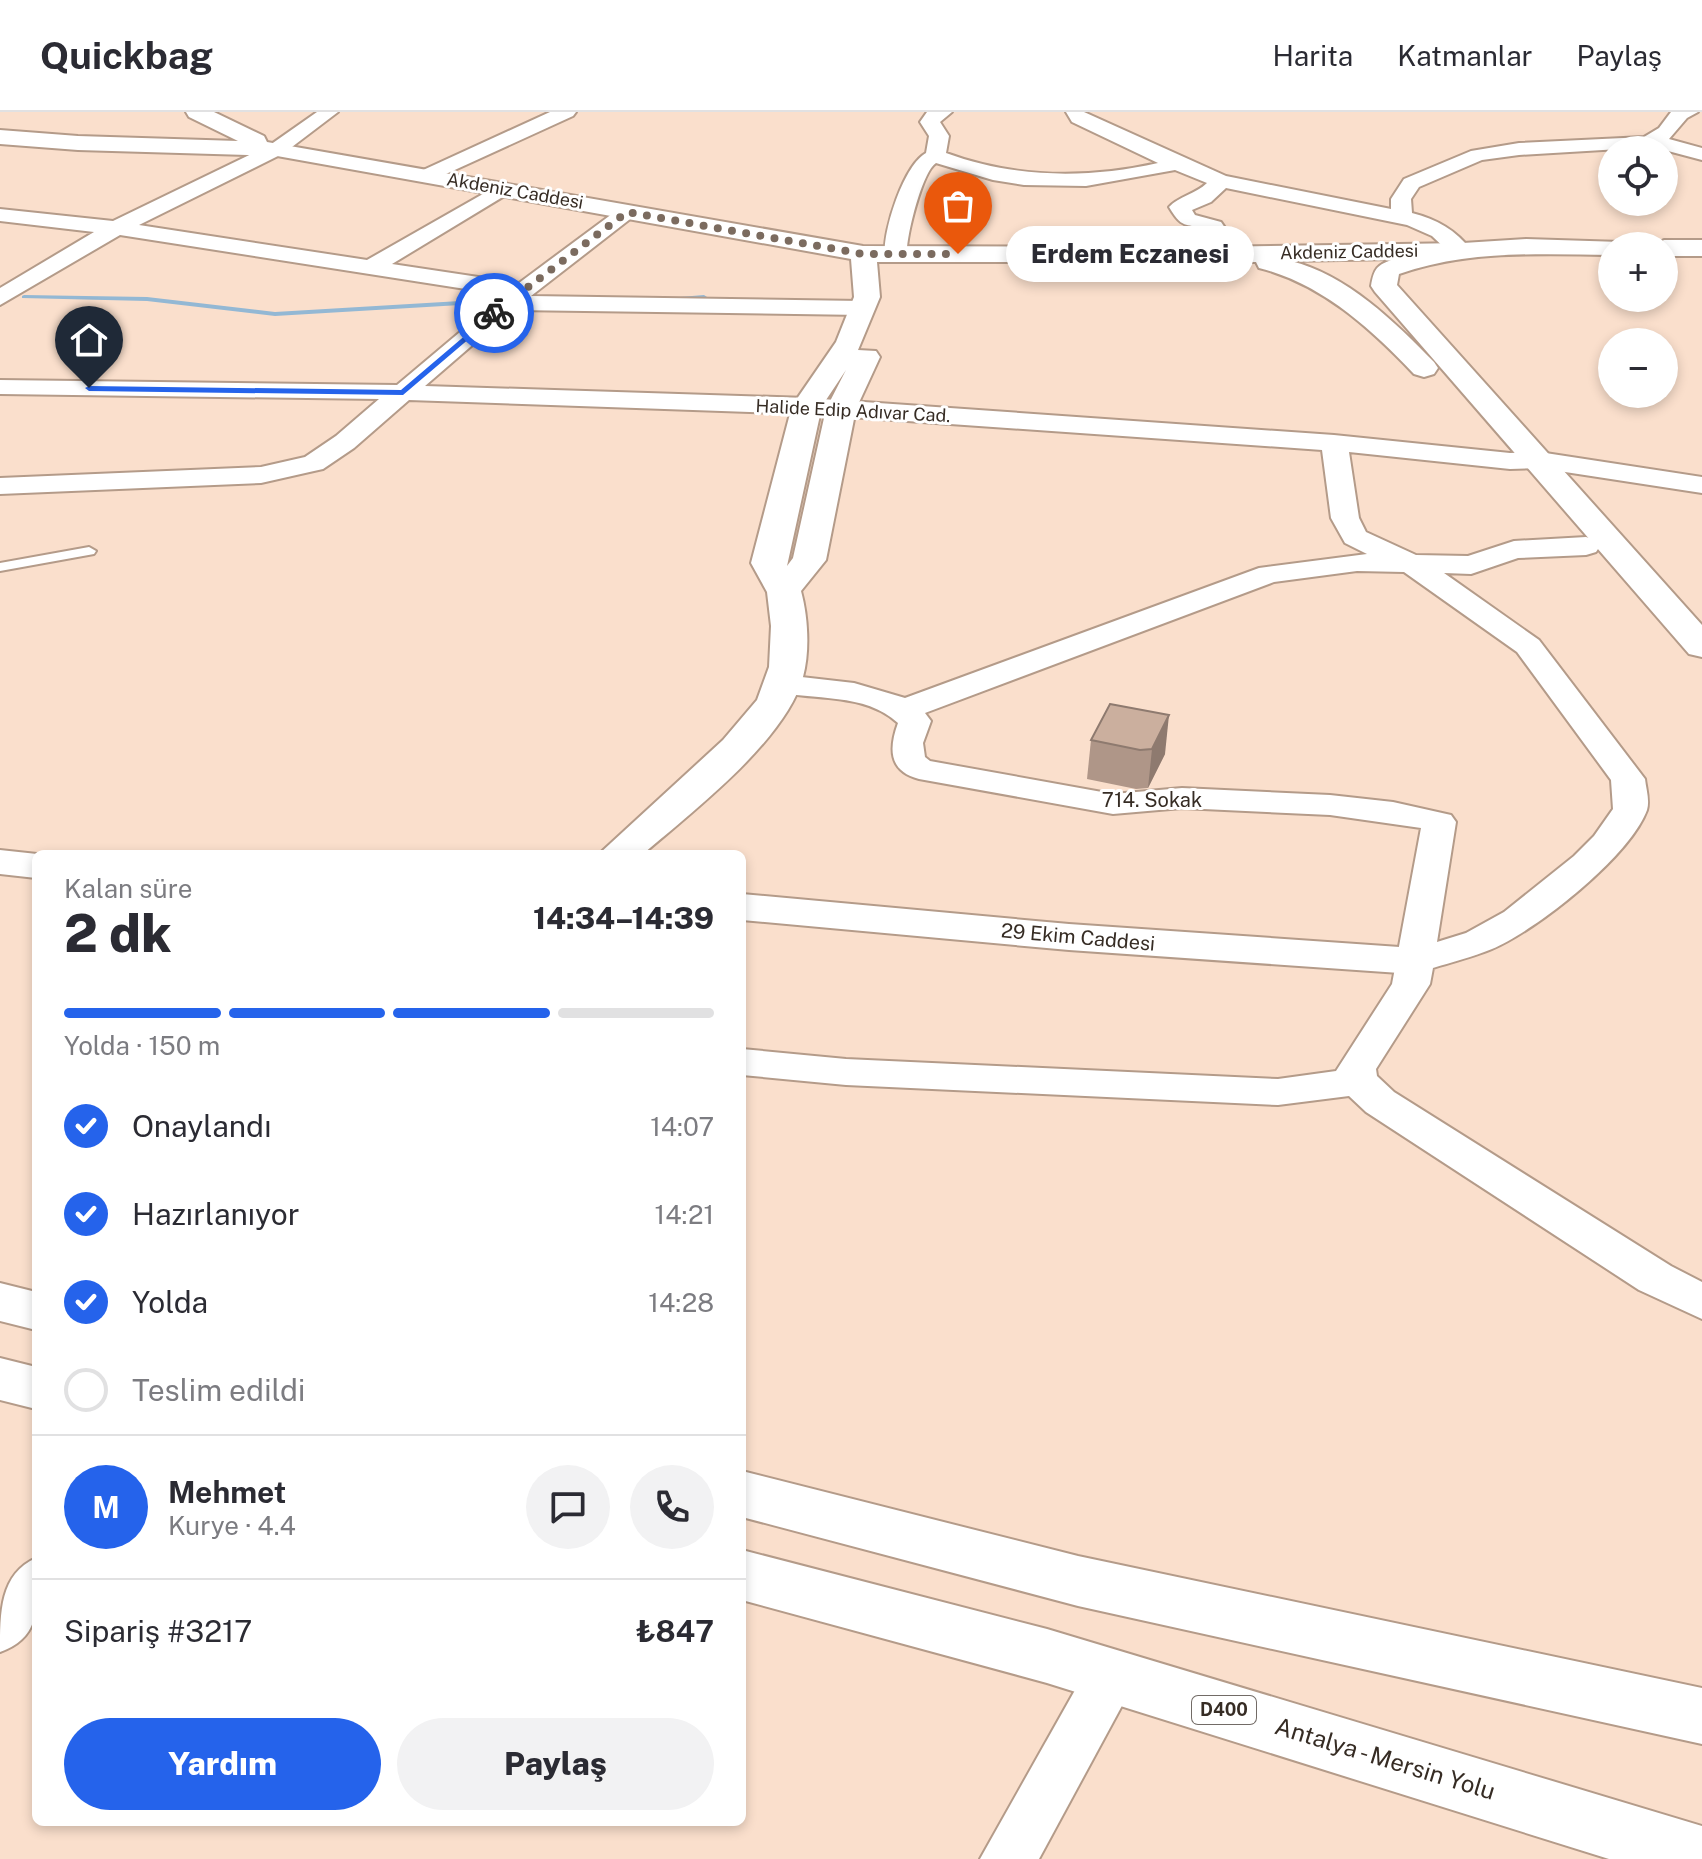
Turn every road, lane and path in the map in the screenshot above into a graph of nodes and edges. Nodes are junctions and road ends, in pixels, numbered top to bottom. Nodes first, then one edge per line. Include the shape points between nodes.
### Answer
1 (197, 112) edge
2 (329, 112) edge
3 (566, 112) edge
4 (943, 112) edge
5 (1075, 112) edge
6 (1688, 112) edge
7 (224, 128) junction
8 (1658, 136) edge
9 (0, 137) edge
10 (1598, 144) edge
11 (193, 146) junction
12 (1678, 148) edge
13 (277, 149) junction
14 (1702, 154) edge
15 (935, 156) junction
16 (1177, 164) junction
17 (428, 175) junction
18 (1221, 181) junction
19 (504, 188) junction
20 (627, 212) junction
21 (0, 215) edge
22 (1402, 218) junction
23 (116, 228) junction
24 (1598, 247) edge
25 (1678, 248) edge
26 (1702, 248) edge
27 (1460, 250) junction
28 (863, 254) junction
29 (896, 254) junction
30 (1219, 254) junction
31 (371, 267) junction
32 (515, 297) junction
33 (0, 298) edge
34 (862, 308) junction
35 (0, 387) edge
36 (403, 392) junction
37 (807, 406) junction
38 (841, 409) junction
39 (1334, 443) junction
40 (1524, 460) junction
41 (1702, 485) edge
42 (0, 486) edge
43 (1586, 546) junction
44 (89, 551) dead end
45 (1412, 564) junction
46 (0, 567) edge
47 (785, 589) junction
48 (1702, 646) edge
49 (1702, 678) edge
50 (784, 684) junction
51 (905, 709) junction
52 (624, 850) edge
53 (0, 862) edge
54 (32, 866) edge
55 (746, 907) edge
56 (1414, 961) junction
57 (746, 1062) edge
58 (1358, 1081) junction
59 (0, 1302) edge
60 (1702, 1302) edge
61 (32, 1310) edge
62 (0, 1379) edge
63 (32, 1387) edge
64 (746, 1495) edge
65 (746, 1576) edge
66 (32, 1585) edge
67 (0, 1630) edge
68 (1111, 1676) junction
69 (1702, 1716) edge
70 (1702, 1857) edge
71 (1008, 1859) edge

1 - 7 main road
2 - 13 street
3 - 17 street
4 - 15 street via 930,122 939,136
5 - 16 street
6 - 8 street via 1679,114
7 - 11 main road
7 - 13 main road
9 - 11 main road, Akdeniz Caddesi
10 - 22 street via 1478,155 1411,183 1401,199
11 - 13 main road, Akdeniz Caddesi
12 - 14 street
13 - 17 main road, Akdeniz Caddesi
13 - 23 street
15 - 16 street via 959,166 1068,181 1113,179
15 - 29 street via 914,177
16 - 18 street
17 - 19 main road, Akdeniz Caddesi
18 - 22 street
18 - 30 street via 1204,198 1180,207 1187,219 1213,227
19 - 20 main road, Akdeniz Caddesi
19 - 31 street
20 - 28 main road, Akdeniz Caddesi
20 - 32 street
21 - 23 street
22 - 27 street via 1440,231
23 - 31 street
23 - 33 street
24 - 27 main road
25 - 26 main road
27 - 30 main road, Akdeniz Caddesi
27 - 40 main road via 1387,270 1384,286
28 - 29 main road, Akdeniz Caddesi
28 - 34 main road via 867,297
29 - 30 main road, Akdeniz Caddesi
29 - 38 main road via 892,297
30 - 40 main road via 1301,271 1317,281 1411,354
31 - 32 street
32 - 34 street via 653,306
32 - 36 street
34 - 37 main road via 850,342
35 - 36 street, Halide Edip Adıvar Cad.
36 - 37 street, Halide Edip Adıvar Cad.
36 - 42 street via 345,442 314,463 290,471
37 - 38 street, Halide Edip Adıvar Cad.
37 - 47 main road via 768,563
38 - 39 street, Halide Edip Adıvar Cad.
38 - 47 main road via 809,560
39 - 40 street, Halide Edip Adıvar Cad.
39 - 45 street via 1345,518 1355,537
40 - 41 street, Halide Edip Adıvar Cad.
40 - 43 main road
40 - 48 main road
43 - 45 street via 1514,550 1471,565
43 - 49 main road
44 - 46 lane
45 - 51 street via 1357,562 1269,574
45 - 56 street via 1528,646 1628,779 1631,806 1621,828 1526,914 1482,940
47 - 50 main road via 789,657
50 - 51 street via 883,699
50 - 52 main road via 730,756
51 - 56 street, 714. Sokak via 915,721 907,743 909,760 919,769 1113,804 1182,798 1330,805 1439,822
53 - 54 main road
55 - 56 main road, 29 Ekim Caddesi
56 - 58 street via 1411,984 1356,1069
57 - 58 street via 846,1072 1278,1092
58 - 60 street via 1438,1140 1655,1278
59 - 61 main road
62 - 63 main road
64 - 69 main road via 1078,1581
65 - 68 main road, Antalya - Mersin Yolu / D400
66 - 67 street
68 - 70 main road, Antalya - Mersin Yolu / D400
68 - 71 street

